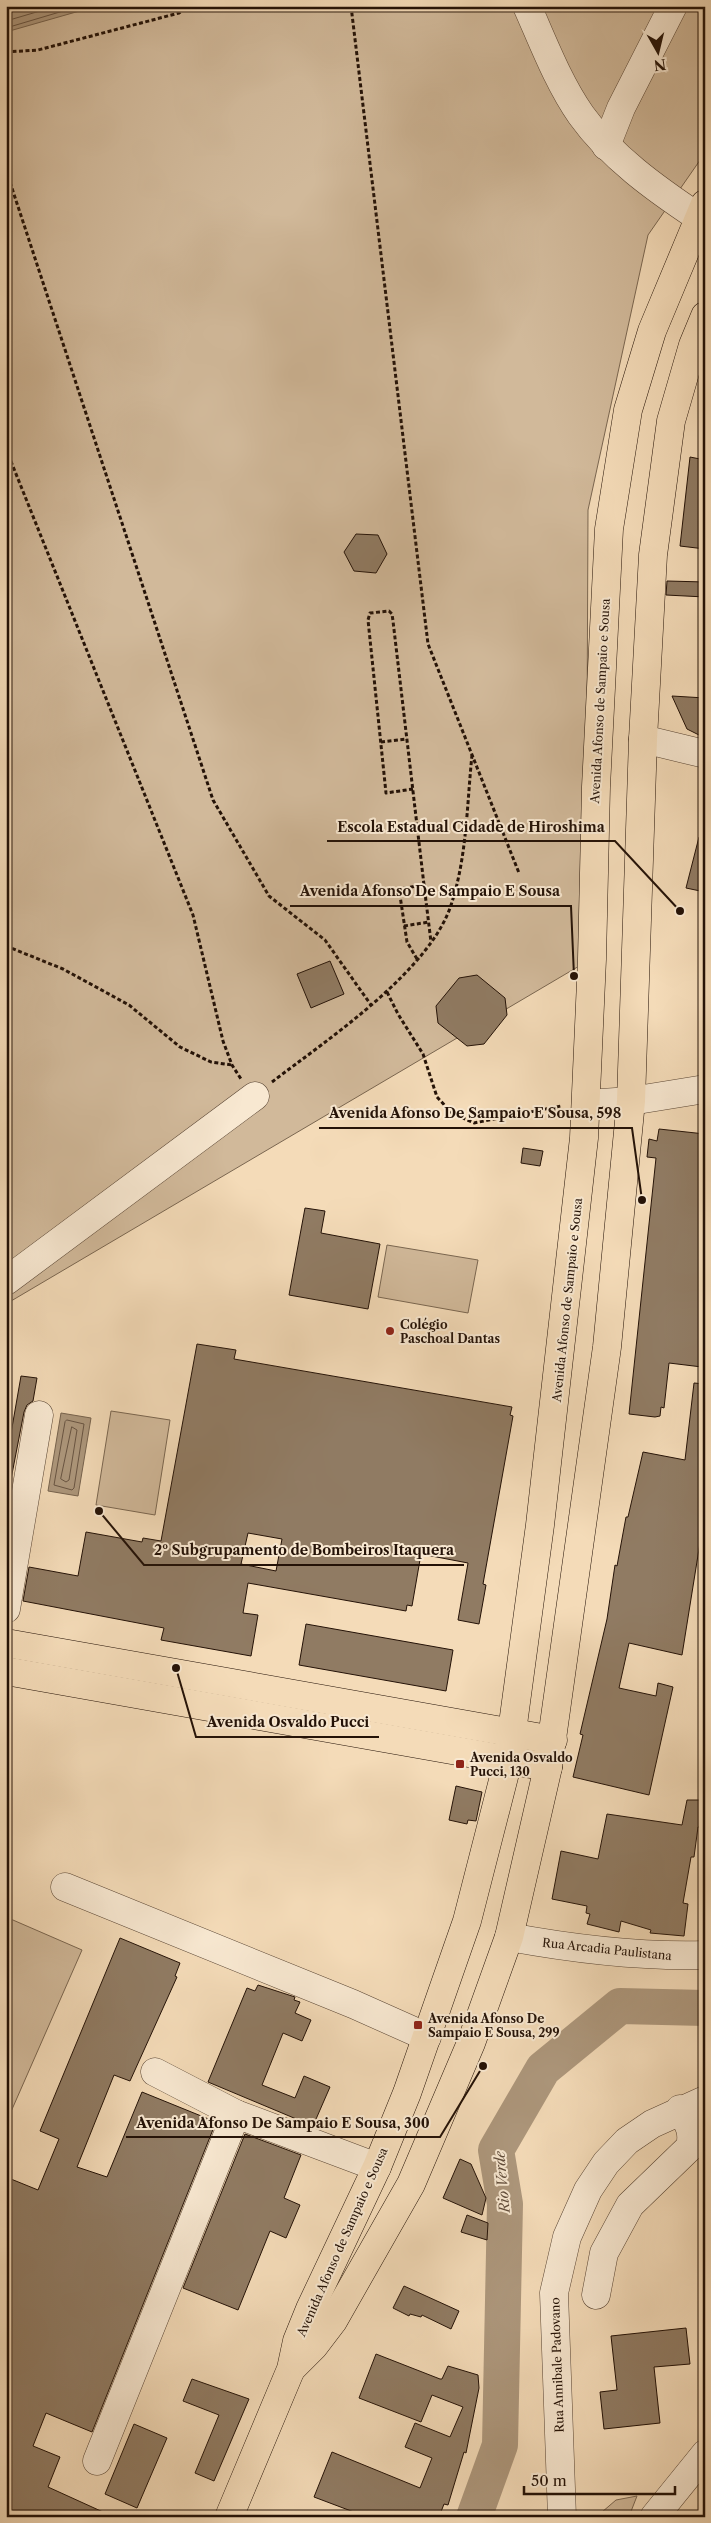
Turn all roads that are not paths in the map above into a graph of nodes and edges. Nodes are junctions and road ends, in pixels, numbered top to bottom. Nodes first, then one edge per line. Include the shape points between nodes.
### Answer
1 (526, 6) edge
2 (673, 6) edge
3 (606, 146) junction
4 (701, 211) edge
5 (705, 316) edge
6 (643, 739) junction
7 (705, 754) edge
8 (705, 1089) edge
9 (255, 1096) road end
10 (631, 1101) junction
11 (586, 1104) junction
12 (6, 1281) edge
13 (39, 1415) dead end
14 (6, 1609) edge
15 (6, 1643) edge
16 (6, 1671) edge
17 (513, 1734) junction
18 (552, 1740) junction
19 (508, 1761) junction
20 (548, 1767) junction
21 (65, 1887) dead end
22 (509, 1937) junction
23 (705, 1955) edge
24 (427, 2037) junction
25 (155, 2072) dead end
26 (693, 2105) edge
27 (236, 2114) junction
28 (377, 2167) junction
29 (412, 2184) junction
30 (596, 2295) dead end
31 (291, 2370) junction
32 (705, 2454) edge
33 (97, 2460) dead end
34 (229, 2517) edge
35 (562, 2517) edge
36 (654, 2517) edge

1 - 3 street via 581,114
2 - 3 street via 621,108
3 - 4 street via 669,198
4 - 11 main road, Avenida Afonso de Sampaio e Sousa via 652,331 628,410 609,530 596,786
5 - 6 main road, Avenida Afonso de Sampaio e Sousa via 692,345 672,421 663,477 653,555
6 - 7 street
6 - 10 main road, Avenida Afonso de Sampaio e Sousa
8 - 10 street
9 - 12 street
10 - 11 street
10 - 18 main road, Avenida Afonso de Sampaio e Sousa via 606,1356
11 - 17 main road, Avenida Afonso de Sampaio e Sousa via 565,1318
13 - 14 street
15 - 17 main road
16 - 19 main road
17 - 18 main road
17 - 19 main road, Avenida Afonso de Sampaio e Sousa
18 - 20 main road, Avenida Afonso de Sampaio e Sousa
19 - 20 main road
19 - 24 main road, Avenida Afonso de Sampaio e Sousa via 467,1921
20 - 22 main road, Avenida Afonso de Sampaio e Sousa
21 - 24 street
22 - 23 street, Rua Arcadia Paulistana via 562,1947 659,1956
22 - 29 main road, Avenida Afonso de Sampaio e Sousa via 471,2043
24 - 28 main road, Avenida Afonso de Sampaio e Sousa
25 - 27 street
26 - 30 street via 690,2147 630,2205 604,2253
26 - 35 street, Rua Annibale Padovano via 652,2124 627,2141 606,2162 588,2190 567,2237 554,2293
27 - 28 street
27 - 33 street
28 - 29 main road
28 - 31 main road, Avenida Afonso de Sampaio e Sousa via 310,2309 297,2341
29 - 31 main road, Avenida Afonso de Sampaio e Sousa via 333,2321
31 - 34 main road, Avenida Afonso de Sampaio e Sousa
32 - 36 street

